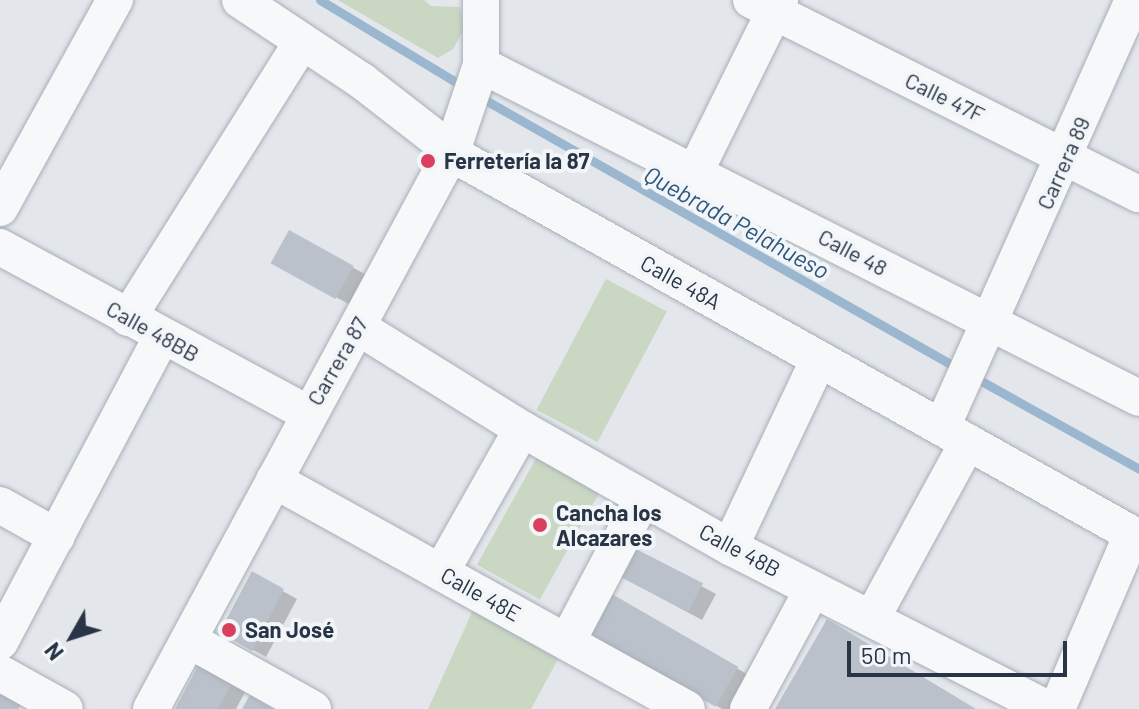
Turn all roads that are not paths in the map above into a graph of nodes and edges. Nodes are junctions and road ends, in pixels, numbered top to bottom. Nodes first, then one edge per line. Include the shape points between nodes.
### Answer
1 (115, 0) edge
2 (240, 0) edge
3 (481, 0) edge
4 (1133, 0) edge
5 (768, 4) edge
6 (302, 42) junction
7 (478, 74) junction
8 (458, 139) junction
9 (1066, 157) junction
10 (695, 172) junction
11 (1139, 194) edge
12 (0, 208) edge
13 (0, 247) edge
14 (128, 318) junction
15 (358, 327) junction
16 (985, 333) junction
17 (162, 336) junction
18 (819, 359) junction
19 (1139, 398) edge
20 (307, 413) junction
21 (953, 426) junction
22 (522, 429) junction
23 (274, 480) junction
24 (643, 498) junction
25 (0, 505) edge
26 (1135, 536) edge
27 (57, 537) junction
28 (730, 547) junction
29 (441, 572) junction
30 (813, 589) junction
31 (872, 618) junction
32 (189, 640) junction
33 (0, 642) edge
34 (567, 642) junction
35 (0, 673) edge
36 (65, 709) edge
37 (151, 709) edge
38 (313, 709) edge
39 (687, 709) edge
40 (748, 709) edge
41 (1048, 709) edge
42 (1057, 709) edge

1 - 12 street
2 - 6 street, Calle 48A
3 - 7 street, Carrera 87
4 - 9 street, Carrera 89
5 - 9 street, Calle 47F
5 - 10 street
6 - 8 street, Calle 48A
6 - 14 street
7 - 8 street, Carrera 87
7 - 10 street, Calle 48
8 - 15 street, Carrera 87
8 - 18 street, Calle 48A
9 - 11 street, Calle 47F
9 - 16 street, Carrera 89
10 - 16 street, Calle 48
13 - 14 street, Calle 48BB
14 - 17 street, Calle 48BB
15 - 20 street, Carrera 87
15 - 22 street, Calle 48B
16 - 19 street, Calle 48
16 - 21 street, Carrera 89
17 - 20 street, Calle 48BB
17 - 27 street
18 - 21 street, Calle 48A
18 - 28 street
20 - 23 street, Carrera 87
21 - 26 street, Calle 48A
21 - 31 street, Carrera 89
22 - 24 street, Calle 48B
22 - 29 street
23 - 29 street, Calle 48E
23 - 32 street, Carrera 87
24 - 28 street, Calle 48B
24 - 34 street
25 - 27 street
26 - 42 street
27 - 33 street
28 - 30 street, Calle 48B
29 - 34 street, Calle 48E
30 - 31 street, Calle 48B
30 - 40 street
31 - 41 street, Calle 48B
32 - 37 street, Carrera 87
32 - 38 street
34 - 39 street, Calle 48E
35 - 36 street

